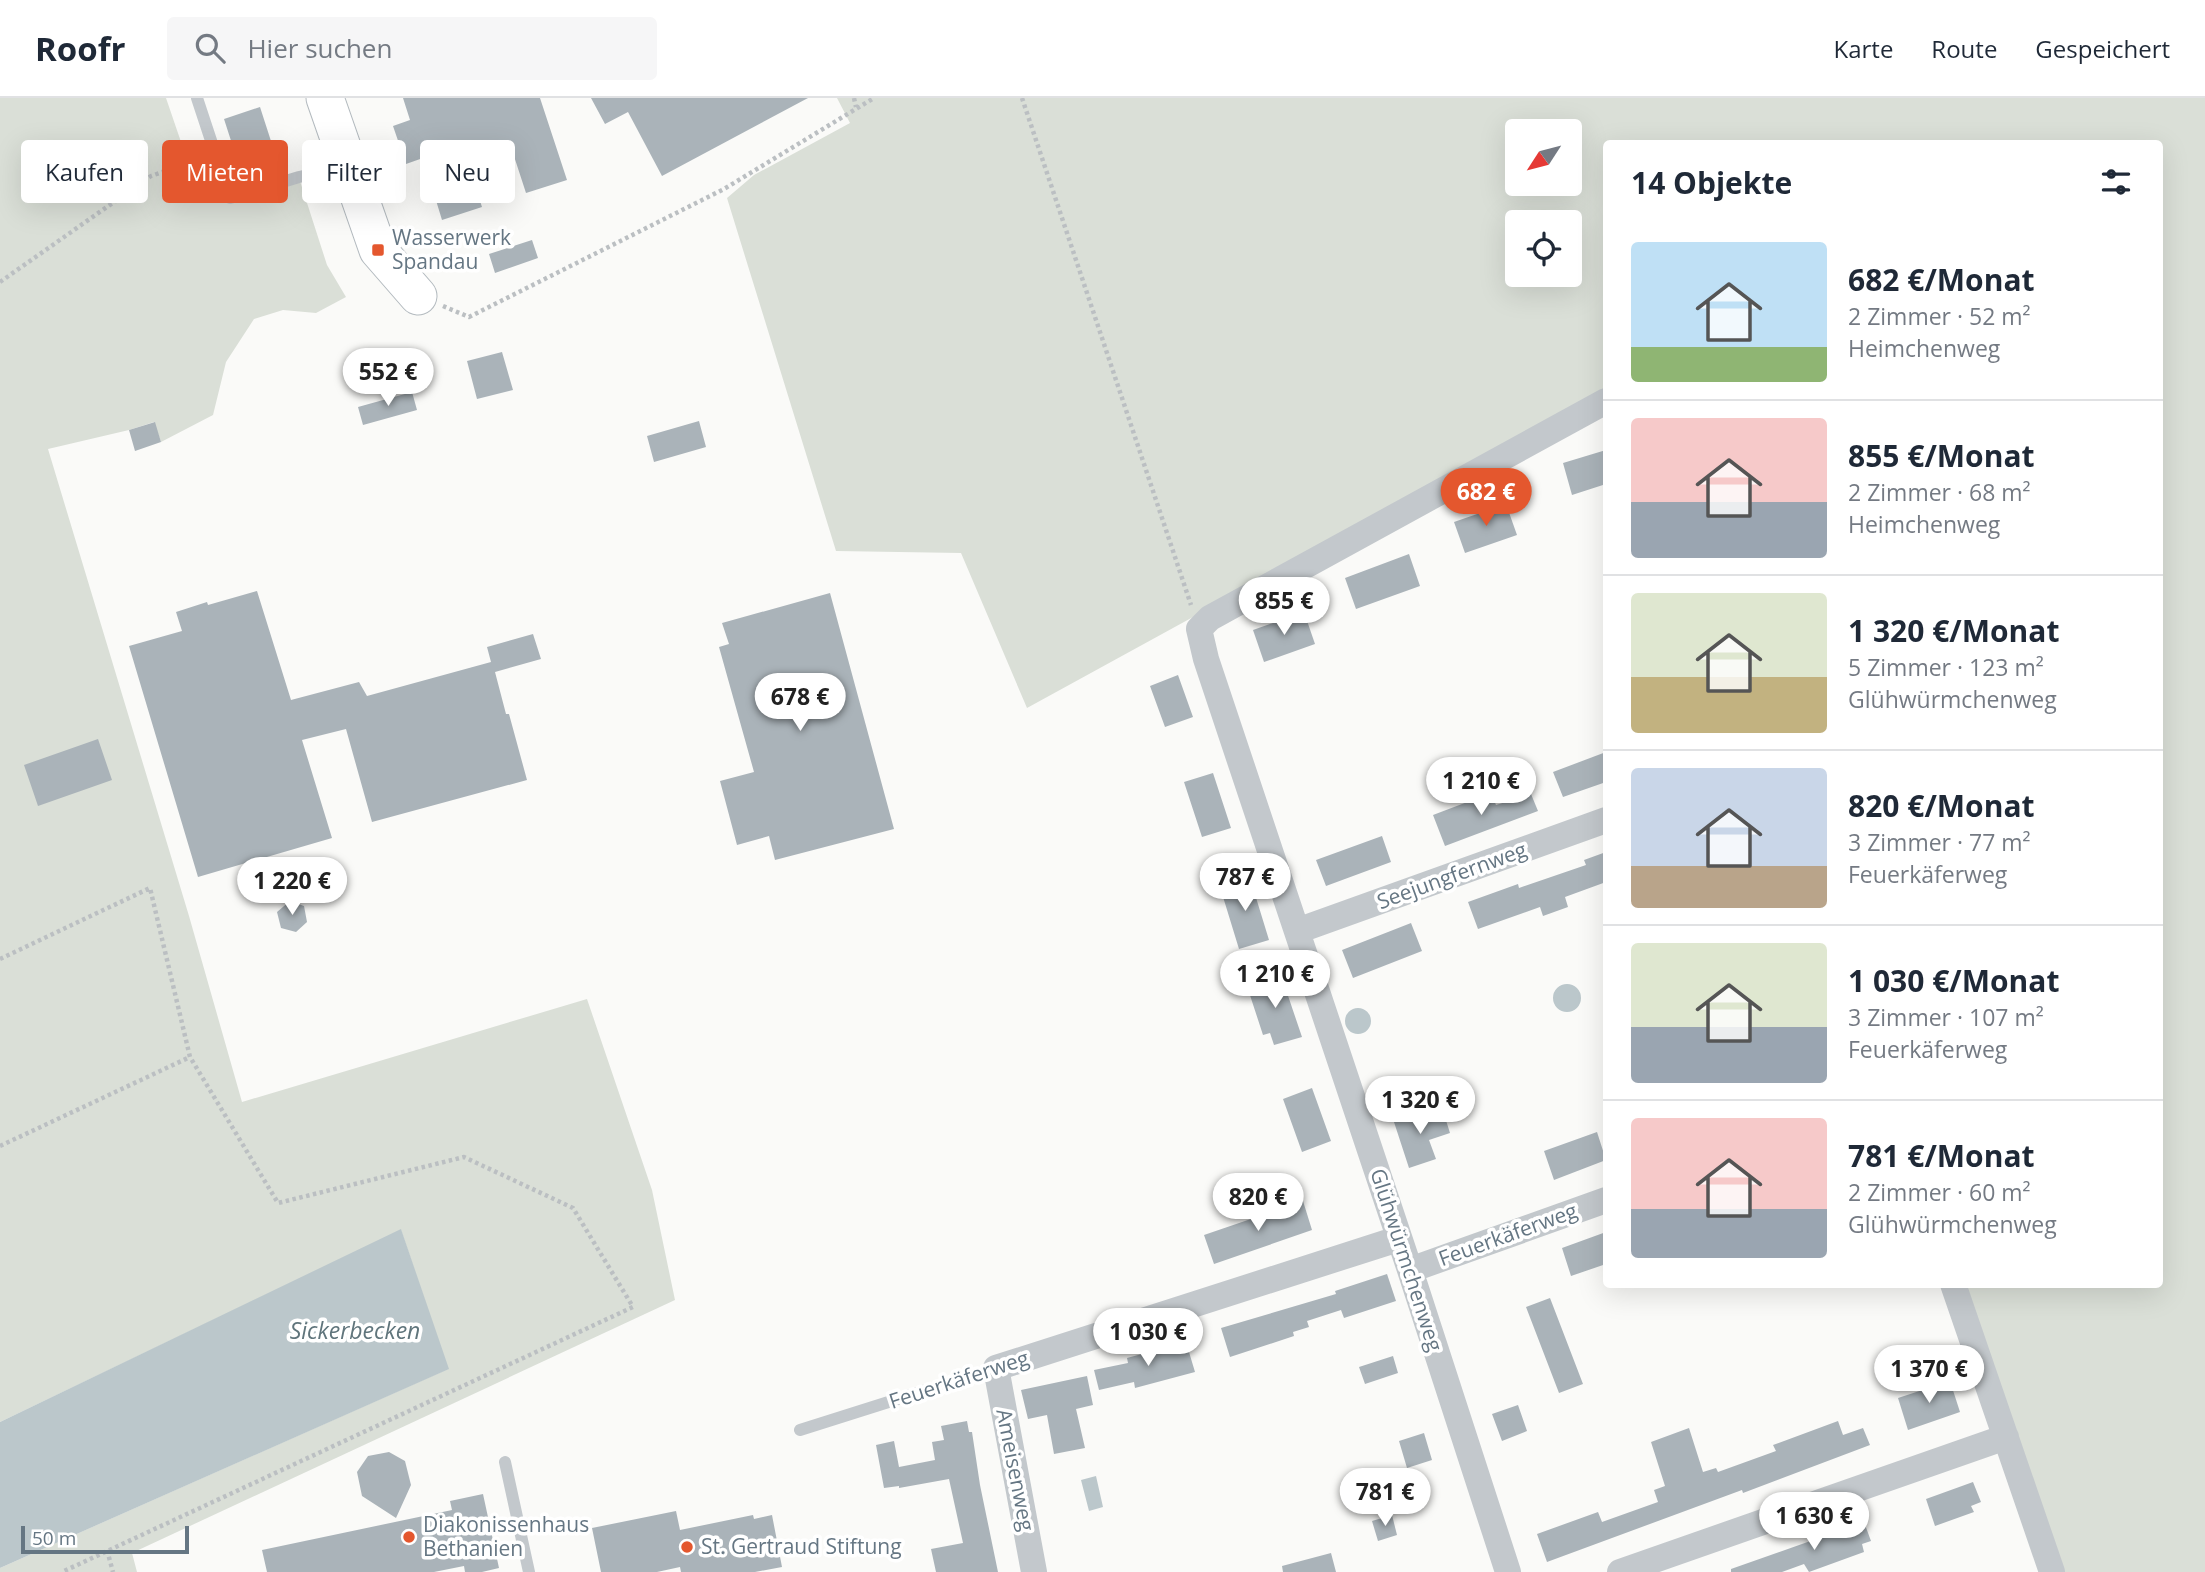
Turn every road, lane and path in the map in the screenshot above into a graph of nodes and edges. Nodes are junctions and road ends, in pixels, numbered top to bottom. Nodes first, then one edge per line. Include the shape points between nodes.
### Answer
1 (197, 98) edge
2 (325, 98) edge
3 (855, 98) edge
4 (874, 98) edge
5 (1022, 98) edge
6 (856, 107) junction
7 (211, 140) edge
8 (339, 140) edge
9 (162, 172) edge
10 (361, 203) edge
11 (0, 282) edge
12 (418, 296) joint
13 (1603, 403) edge
14 (1199, 629) junction
15 (1603, 822) edge
16 (1297, 931) junction
17 (0, 959) edge
18 (191, 1057) junction
19 (0, 1146) edge
20 (1603, 1201) edge
21 (1398, 1239) junction
22 (1410, 1270) junction
23 (1954, 1288) edge
24 (996, 1368) junction
25 (800, 1430) dead end
26 (2006, 1437) junction
27 (505, 1462) dead end
28 (107, 1550) junction
29 (62, 1572) edge
30 (113, 1572) edge
31 (529, 1572) edge
32 (1034, 1572) edge
33 (1508, 1572) edge
34 (1620, 1572) edge
35 (2052, 1572) edge

1 - 7 lane
2 - 8 street
3 - 6 path
4 - 6 path
5 - 14 path
6 - 12 path via 724,189 469,317
9 - 11 path
10 - 12 street via 378,250
13 - 14 street via 1210,618
14 - 16 street, Glühwürmchenweg
15 - 16 street, Seejungfernweg
16 - 21 street, Glühwürmchenweg
17 - 18 path via 150,888
18 - 19 path
18 - 28 path via 278,1203 464,1157 573,1208 633,1307
20 - 22 street, Feuerkäferweg
21 - 22 street, Glühwürmchenweg
21 - 24 street, Feuerkäferweg
22 - 33 street, Glühwürmchenweg
23 - 26 street
24 - 25 lane, Feuerkäferweg
24 - 32 street, Ameisenweg
26 - 34 street
26 - 35 street
27 - 31 lane
28 - 29 path
28 - 30 path

